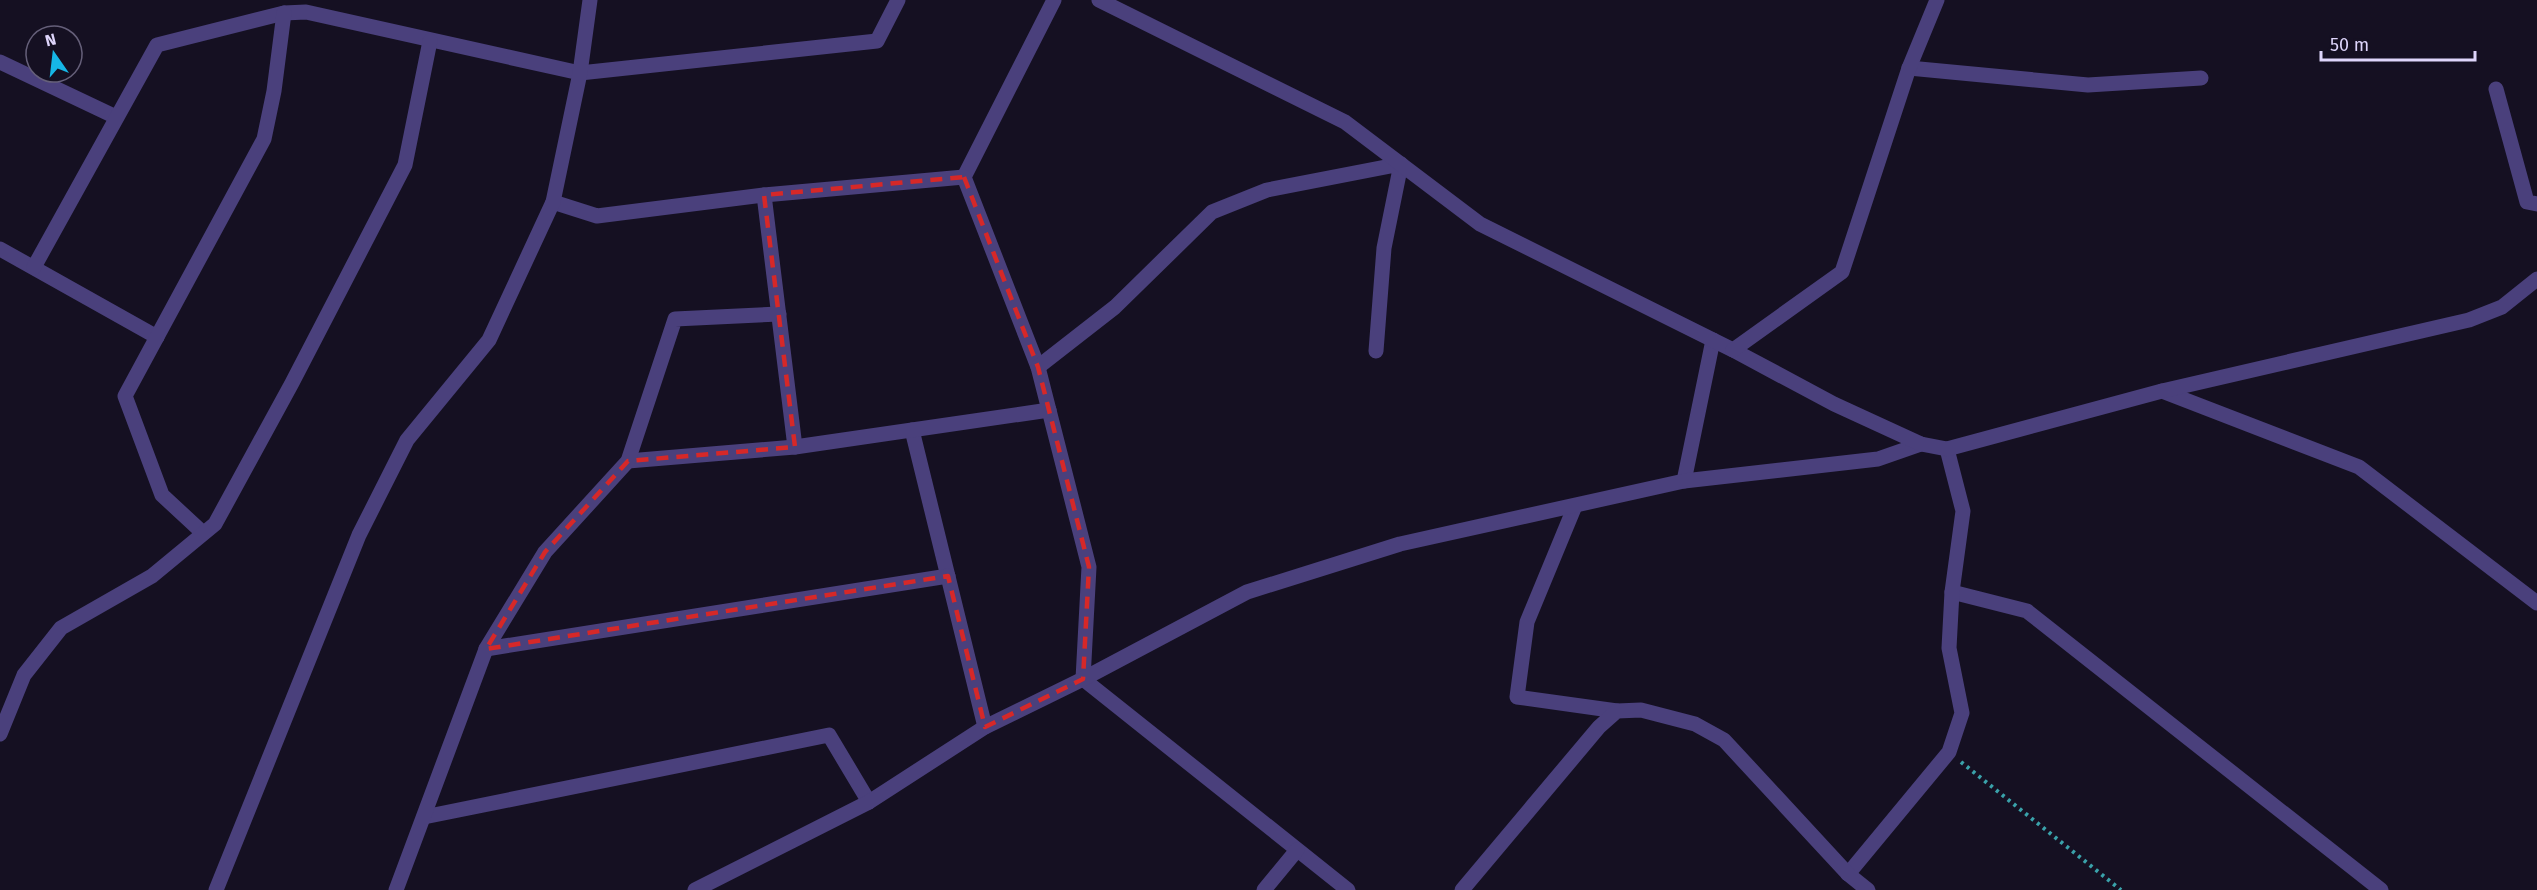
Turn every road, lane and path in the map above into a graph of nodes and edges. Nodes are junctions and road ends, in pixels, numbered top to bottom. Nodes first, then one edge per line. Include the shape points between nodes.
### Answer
1 (590, 0) edge
2 (898, 0) edge
3 (1054, 0) edge
4 (1099, 0) edge
5 (1937, 0) edge
6 (284, 13) junction
7 (429, 40) junction
8 (0, 63) edge
9 (1909, 68) junction
10 (580, 73) junction
11 (2200, 78) dead end
12 (2496, 89) dead end
13 (116, 117) junction
14 (1401, 164) junction
15 (964, 177) junction
16 (764, 195) junction
17 (553, 202) junction
18 (2537, 204) edge
19 (0, 249) edge
20 (34, 267) junction
21 (2537, 279) edge
22 (779, 314) junction
23 (157, 336) junction
24 (1713, 340) junction
25 (1376, 351) dead end
26 (1733, 351) junction
27 (1038, 368) junction
28 (2162, 391) junction
29 (1049, 410) junction
30 (912, 430) junction
31 (1921, 444) junction
32 (795, 447) junction
33 (1947, 449) junction
34 (628, 461) junction
35 (1684, 481) junction
36 (1575, 506) junction
37 (203, 533) junction
38 (948, 576) junction
39 (1952, 592) junction
40 (2537, 603) edge
41 (486, 649) junction
42 (1083, 679) junction
43 (1617, 711) junction
44 (985, 727) junction
45 (0, 734) edge
46 (1948, 752) junction
47 (869, 802) junction
48 (424, 817) junction
49 (1297, 850) junction
50 (1848, 874) junction
51 (216, 890) edge
52 (396, 890) edge
53 (695, 890) edge
54 (1264, 890) edge
55 (1347, 890) edge
56 (1462, 890) edge
57 (1868, 890) edge
58 (2121, 890) edge
59 (2381, 890) edge

1 - 10 street
2 - 10 street via 877,41
3 - 15 street
4 - 14 street via 1345,122
5 - 9 street
6 - 7 street via 306,12
6 - 13 street via 157,45
6 - 23 street via 264,139
7 - 10 street
7 - 37 street via 405,165 270,423 214,524
8 - 13 street
9 - 11 street via 2088,85
9 - 26 street via 1842,272
10 - 17 street
12 - 18 street via 2527,202
13 - 20 street
14 - 24 street via 1480,224
14 - 25 street via 1384,248
14 - 27 street via 1267,190 1212,212 1115,307
15 - 16 street
15 - 27 street
16 - 17 street via 597,216
16 - 22 street
17 - 51 street via 489,340 407,440 359,535
19 - 20 street
20 - 23 street
21 - 28 street via 2502,307 2469,320
22 - 32 street
22 - 34 street via 675,319
23 - 37 street via 125,396 162,495
24 - 26 street
24 - 35 street
26 - 31 street
27 - 29 street
28 - 33 street
28 - 40 street via 2359,467
29 - 30 street
29 - 42 street via 1089,567
30 - 32 street
30 - 38 street
31 - 33 street
31 - 35 street via 1878,459
32 - 34 street
33 - 39 street via 1964,511
34 - 41 street via 545,552
35 - 36 street
36 - 42 street via 1400,544 1247,592
36 - 43 street via 1527,622 1517,697
37 - 45 street via 152,576 61,628 24,675
38 - 41 street
38 - 44 street
39 - 46 street via 1949,648 1962,713
39 - 59 street via 2026,611
41 - 48 street
42 - 44 street
42 - 49 street
43 - 50 street via 1641,710 1695,724 1724,740
43 - 56 street via 1599,727
44 - 47 street
46 - 50 street
46 - 58 path
47 - 48 street via 829,735
47 - 53 street
48 - 52 street
49 - 54 street
49 - 55 street
50 - 57 street

